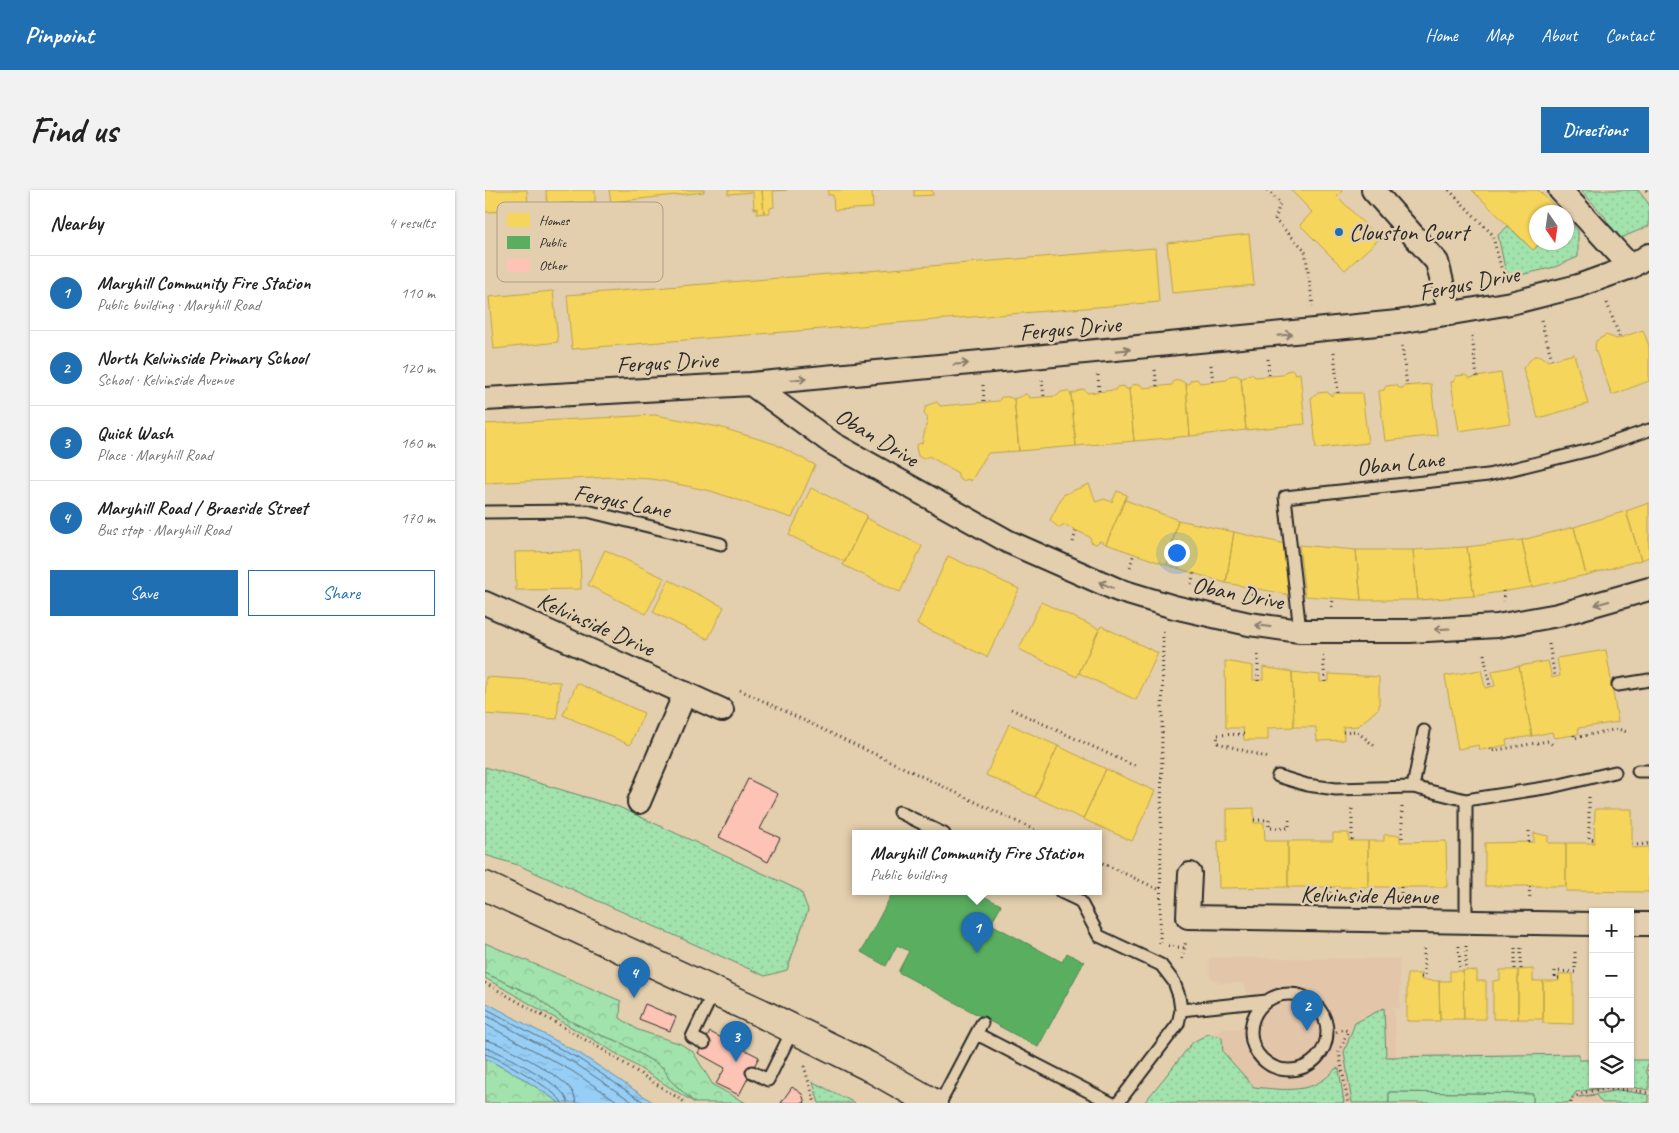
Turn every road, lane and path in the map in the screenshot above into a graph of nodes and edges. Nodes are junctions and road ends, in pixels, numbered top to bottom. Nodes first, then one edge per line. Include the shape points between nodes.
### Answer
1 (1267, 190) edge
2 (1373, 190) edge
3 (1449, 190) edge
4 (1560, 190) edge
5 (1646, 190) edge
6 (1649, 194) edge
7 (1640, 261) edge
8 (1605, 298) dead end
9 (1511, 303) junction
10 (1450, 314) junction
11 (1541, 318) dead end
12 (1317, 332) junction
13 (1471, 334) dead end
14 (1620, 338) dead end
15 (1402, 343) dead end
16 (1334, 351) dead end
17 (1268, 357) dead end
18 (1552, 360) dead end
19 (1211, 362) dead end
20 (1155, 368) dead end
21 (1098, 373) dead end
22 (1269, 376) dead end
23 (1477, 377) dead end
24 (1042, 378) dead end
25 (1213, 382) dead end
26 (751, 384) junction
27 (983, 384) dead end
28 (1407, 386) dead end
29 (1157, 387) dead end
30 (1099, 392) dead end
31 (1338, 393) dead end
32 (1044, 397) dead end
33 (485, 399) edge
34 (984, 402) dead end
35 (1649, 430) edge
36 (485, 512) edge
37 (1077, 531) dead end
38 (721, 544) dead end
39 (1071, 546) dead end
40 (1134, 553) dead end
41 (1129, 570) dead end
42 (1194, 573) dead end
43 (1649, 589) edge
44 (1189, 590) dead end
45 (485, 604) edge
46 (1174, 607) junction
47 (1301, 631) junction
48 (1549, 644) dead end
49 (1258, 648) dead end
50 (1484, 654) dead end
51 (1323, 655) dead end
52 (1555, 678) dead end
53 (1258, 680) dead end
54 (1649, 680) edge
55 (1325, 682) dead end
56 (1618, 685) dead end
57 (1490, 688) dead end
58 (685, 693) junction
59 (1011, 709) dead end
60 (722, 710) joint
61 (1424, 731) dead end
62 (1343, 732) dead end
63 (1627, 732) dead end
64 (1244, 734) dead end
65 (1574, 735) dead end
66 (1554, 746) dead end
67 (1377, 748) dead end
68 (1490, 748) dead end
69 (1271, 759) dead end
70 (1137, 767) dead end
71 (1615, 772) dead end
72 (1279, 776) dead end
73 (1413, 787) junction
74 (1589, 794) dead end
75 (1466, 800) junction
76 (639, 802) dead end
77 (1402, 804) dead end
78 (1352, 806) dead end
79 (899, 812) dead end
80 (1289, 817) dead end
81 (1254, 820) dead end
82 (1529, 827) dead end
83 (936, 830) edge
84 (1035, 830) edge
85 (1594, 840) dead end
86 (1352, 841) dead end
87 (1402, 842) dead end
88 (1529, 842) dead end
89 (1649, 844) edge
90 (1632, 845) dead end
91 (1102, 863) edge
92 (1190, 874) dead end
93 (485, 886) edge
94 (1160, 890) junction
95 (1067, 895) edge
96 (1188, 918) junction
97 (1589, 924) edge
98 (1634, 924) edge
99 (1649, 924) edge
100 (1464, 934) junction
101 (1424, 938) dead end
102 (1515, 940) dead end
103 (1521, 940) dead end
104 (1575, 940) dead end
105 (1160, 945) junction
106 (1186, 948) junction
107 (1161, 965) junction
108 (1460, 970) dead end
109 (1466, 970) dead end
110 (1515, 970) dead end
111 (1521, 970) dead end
112 (1421, 977) dead end
113 (1559, 978) dead end
114 (1173, 982) junction
115 (485, 983) edge
116 (714, 991) junction
117 (1267, 1001) junction
118 (1181, 1010) junction
119 (793, 1029) junction
120 (1327, 1036) junction
121 (704, 1043) dead end
122 (1649, 1070) edge
123 (752, 1072) dead end
124 (1649, 1076) edge
125 (1649, 1092) edge
126 (686, 1103) edge
127 (933, 1103) edge
128 (940, 1103) edge
129 (1111, 1103) edge
130 (1118, 1103) edge
131 (1348, 1103) edge
132 (1571, 1103) edge

1 - 12 path via 1281,203 1275,220 1305,250
2 - 10 street via 1437,262
3 - 9 path via 1492,234
4 - 7 street
5 - 6 path
7 - 9 street, Fergus Drive via 1578,286
8 - 14 path
9 - 10 street, Fergus Drive
10 - 12 street, Fergus Drive
11 - 18 path
26 -> 12 street, Fergus Drive
13 - 23 path
15 - 28 path
16 - 31 path
17 - 22 path
19 - 25 path
20 - 29 path
21 - 30 path
24 - 32 path
26 - 33 street, Fergus Drive
46 -> 26 street, Oban Drive via 1118,590 1009,542 832,443
27 - 34 path
35 - 47 lane, Oban Lane via 1594,449 1488,475 1285,497
36 - 38 lane, Fergus Lane via 587,511
37 - 39 path
40 - 41 path
42 - 44 path
43 -> 47 street, Oban Drive via 1558,615 1497,626 1410,631
45 - 58 street, Kelvinside Drive
47 -> 46 street, Oban Drive via 1249,624
46 - 94 path via 1163,622
48 - 52 path
49 - 53 path
50 - 57 path
51 - 55 path
54 - 56 lane
58 - 60 street, Kelvinside Drive
58 - 76 street
59 - 70 path
60 - 84 path via 739,689
61 - 73 lane
62 - 67 path via 1356,732
63 - 65 path via 1618,729 1574,738
64 - 69 path via 1217,734 1217,743
66 - 68 path via 1548,740 1491,751
71 - 75 lane via 1551,787
72 - 73 lane via 1307,785 1336,789
73 - 75 lane
74 - 85 path via 1589,840
75 - 100 lane
77 - 87 path
78 - 86 path
79 - 83 lane
80 - 81 path via 1289,828 1269,828 1269,820
82 - 88 path
89 - 90 path
91 - 94 path
92 - 96 street
93 - 116 main road
94 - 105 path
95 - 107 lane via 1080,901 1099,936
96 - 100 street, Kelvinside Avenue
96 - 106 path
97 - 100 street, Kelvinside Avenue
98 - 99 street
100 - 108 path
100 - 109 path
101 - 112 path via 1424,977
102 - 110 path
103 - 111 path
104 - 113 path via 1575,972 1555,972 1555,978
105 - 106 path
105 - 107 path
106 - 114 path
107 - 114 lane
114 - 118 lane
115 - 126 path via 600,1048
116 - 119 main road
116 - 121 lane via 692,1037
117 - 118 lane
117 - 120 lane via 1291,994 1303,997 1313,1003 1324,1018
117 - 120 lane via 1258,1010 1251,1034 1257,1052 1270,1065 1282,1070 1307,1066 1324,1048
118 - 130 lane via 1171,1037
119 - 123 lane via 768,1080
119 - 127 main road
120 - 131 path via 1343,1029 1348,1032 1339,1052
122 - 124 path
125 - 132 path via 1619,1088 1579,1094
128 - 129 lane via 979,1028

